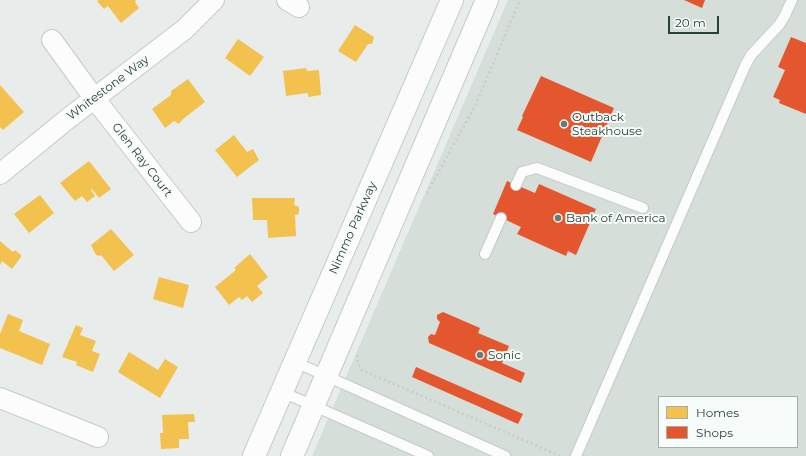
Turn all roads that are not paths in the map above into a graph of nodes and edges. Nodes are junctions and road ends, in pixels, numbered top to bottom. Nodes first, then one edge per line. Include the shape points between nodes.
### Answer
1 (214, 0) edge
2 (452, 0) edge
3 (488, 0) edge
4 (792, 0) edge
5 (52, 40) dead end
6 (94, 98) junction
7 (0, 174) edge
8 (516, 185) dead end
9 (643, 208) dead end
10 (501, 218) dead end
11 (190, 222) dead end
12 (485, 254) dead end
13 (295, 362) junction
14 (327, 376) junction
15 (282, 392) junction
16 (0, 398) edge
17 (314, 406) junction
18 (98, 437) dead end
19 (254, 456) edge
20 (292, 456) edge
21 (428, 456) edge
22 (505, 456) edge
23 (576, 456) edge

1 - 6 street, Whitestone Way via 185,29
2 - 13 main road, Nimmo Parkway
3 - 14 main road
4 - 23 lane via 779,25 751,55 745,66
5 - 6 street, Glen Ray Court
6 - 7 street, Whitestone Way
6 - 11 street, Glen Ray Court
8 - 9 lane via 522,172 537,168
10 - 12 lane
13 - 14 lane
13 - 15 main road, Nimmo Parkway
14 - 17 main road
14 - 22 lane
15 - 17 lane
15 - 19 main road, Nimmo Parkway
16 - 18 street
17 - 20 main road
17 - 21 lane

